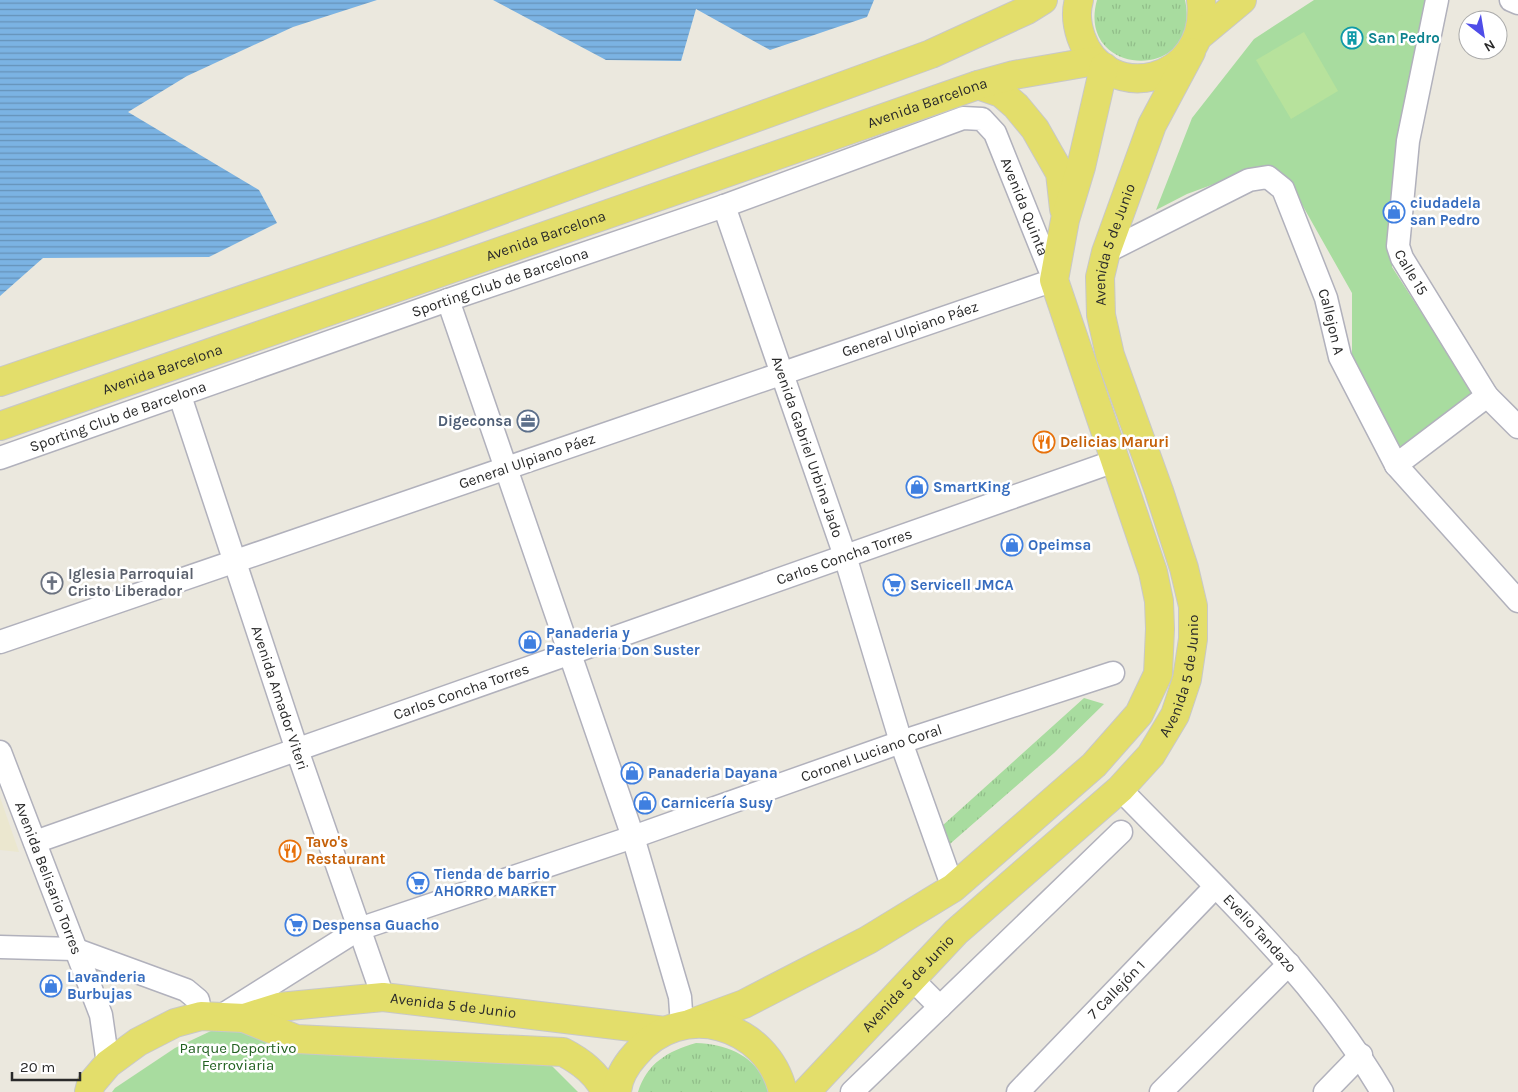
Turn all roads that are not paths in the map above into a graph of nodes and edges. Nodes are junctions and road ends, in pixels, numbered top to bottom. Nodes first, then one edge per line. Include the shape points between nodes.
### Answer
1 (1043, 0) edge
2 (1079, 0) edge
3 (1201, 0) edge
4 (1242, 0) edge
5 (1437, 0) edge
6 (1512, 0) edge
7 (1518, 3) edge
8 (1196, 44) junction
9 (1099, 64) junction
10 (978, 85) junction
11 (995, 133) joint
12 (724, 206) junction
13 (1065, 220) junction
14 (1106, 252) junction
15 (1054, 280) junction
16 (448, 300) junction
17 (781, 374) junction
18 (0, 382) edge
19 (180, 396) junction
20 (1487, 396) junction
21 (0, 426) edge
22 (1518, 427) edge
23 (0, 458) edge
24 (1115, 461) junction
25 (1396, 465) junction
26 (506, 468) junction
27 (845, 556) junction
28 (235, 561) junction
29 (1518, 601) edge
30 (0, 642) edge
31 (570, 653) junction
32 (1113, 672) dead end
33 (901, 742) junction
34 (297, 750) junction
35 (0, 752) edge
36 (1120, 789) junction
37 (1122, 832) dead end
38 (633, 837) junction
39 (35, 842) junction
40 (1215, 887) junction
41 (953, 888) junction
42 (358, 929) junction
43 (0, 947) edge
44 (74, 949) junction
45 (1289, 964) junction
46 (911, 978) junction
47 (383, 997) junction
48 (940, 1007) junction
49 (222, 1017) junction
50 (680, 1027) junction
51 (1361, 1055) junction
52 (108, 1064) junction
53 (89, 1092) edge
54 (606, 1092) edge
55 (617, 1092) edge
56 (803, 1092) edge
57 (852, 1092) edge
58 (1018, 1092) edge
59 (1161, 1092) edge
60 (1325, 1092) edge
61 (1382, 1092) edge

1 - 18 main road via 913,61 441,232
2 - 9 main road via 1077,27 1084,45
3 - 8 main road via 1203,16
4 - 8 main road
5 - 20 street, Calle 15 via 1408,141 1398,246 1402,258
6 - 7 street
8 - 9 main road via 1177,66 1160,75 1140,78 1121,75
8 - 14 main road, Avenida 5 de Junio via 1152,125
9 - 10 main road, Avenida Barcelona via 1014,74
9 - 13 main road, Avenida 5 de Junio via 1080,167
10 - 13 main road via 1001,93 1040,136 1060,173
10 - 21 main road, Avenida Barcelona
11 - 12 street, Sporting Club de Barcelona via 982,119 963,118
11 - 15 street, Avenida Quinta
12 - 16 street, Sporting Club de Barcelona
12 - 17 street, Avenida Gabriel Urbina Jado
13 - 15 main road, Avenida 5 de Junio
14 - 25 street, Callejon A via 1249,180 1268,177 1283,189 1326,298 1340,357
14 - 36 main road, Avenida 5 de Junio via 1100,277 1101,315 1110,355 1159,491 1194,606 1187,680 1175,715 1151,756
15 - 17 street, General Ulpiano Páez
15 - 24 main road, Avenida 5 de Junio
16 - 19 street, Sporting Club de Barcelona
16 - 26 street
17 - 26 street, General Ulpiano Páez
17 - 27 street, Avenida Gabriel Urbina Jado
19 - 23 street, Sporting Club de Barcelona
19 - 28 street, Avenida Amador Viteri
20 - 22 street, Calle 15
20 - 25 street
24 - 27 street, Carlos Concha Torres
24 - 41 main road, Avenida 5 de Junio via 1153,572 1159,601 1158,674 1139,714 1094,765
25 - 29 street, Callejon A
26 - 28 street, General Ulpiano Páez
26 - 31 street
27 - 31 street, Carlos Concha Torres
27 - 33 street, Avenida Gabriel Urbina Jado
28 - 30 street, General Ulpiano Páez
28 - 34 street, Avenida Amador Viteri
31 - 34 street, Carlos Concha Torres
31 - 38 street
32 - 33 street, Coronel Luciano Coral
33 - 38 street, Coronel Luciano Coral
33 - 41 street, Avenida Gabriel Urbina Jado
34 - 39 street, Carlos Concha Torres
34 - 42 street, Avenida Amador Viteri
35 - 39 street, Avenida Belisario Torres
36 - 40 street, Evelio Tandazo
36 - 46 main road, Avenida 5 de Junio via 956,932
37 - 48 street
38 - 42 street, Coronel Luciano Coral
38 - 50 street via 680,997
39 - 44 street, Avenida Belisario Torres
40 - 45 street, Evelio Tandazo
40 - 58 street, 7 Callejón 1
41 - 50 main road, Avenida 5 de Junio via 859,945 744,1004
42 - 47 street, Avenida Amador Viteri
42 - 49 street, Coronel Luciano Coral
43 - 44 street
44 - 49 street via 186,990
44 - 52 street, Avenida Belisario Torres via 101,1015
45 - 51 street, Evelio Tandazo
45 - 59 street
46 - 48 street
46 - 56 main road, Avenida 5 de Junio
47 - 49 main road, Avenida 5 de Junio via 279,1007
47 - 50 main road, Avenida 5 de Junio
48 - 57 street
49 - 52 main road, Avenida 5 de Junio via 174,1023 138,1042
49 - 54 main road via 296,1039 563,1052 585,1066
50 - 55 main road via 643,1045 627,1064
50 - 56 main road via 717,1025 740,1033 760,1048 774,1067
51 - 60 street
51 - 61 street, Evelio Tandazo
52 - 53 main road, Avenida 5 de Junio via 91,1084

